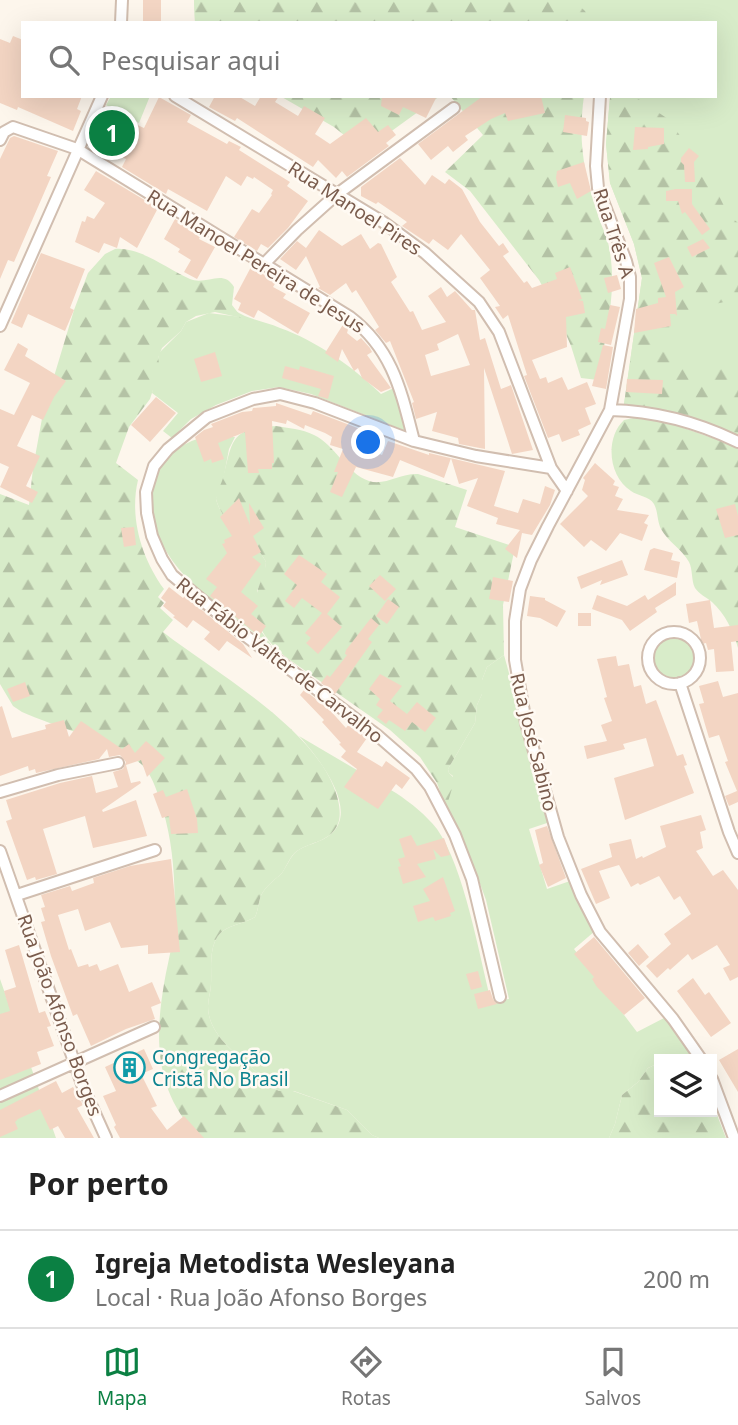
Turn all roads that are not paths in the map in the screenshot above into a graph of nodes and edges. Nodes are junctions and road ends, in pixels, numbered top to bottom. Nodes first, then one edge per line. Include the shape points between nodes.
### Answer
1 (122, 0) edge
2 (121, 21) edge
3 (101, 98) edge
4 (178, 98) edge
5 (600, 98) edge
6 (454, 108) dead end
7 (0, 140) edge
8 (77, 149) junction
9 (336, 195) junction
10 (264, 264) junction
11 (0, 326) edge
12 (610, 410) junction
13 (415, 441) junction
14 (738, 442) edge
15 (551, 468) junction
16 (567, 491) junction
17 (680, 683) junction
18 (118, 763) dead end
19 (0, 792) edge
20 (155, 850) dead end
21 (0, 851) edge
22 (738, 853) edge
23 (16, 895) junction
24 (500, 997) dead end
25 (154, 1027) dead end
26 (698, 1054) edge
27 (76, 1064) junction
28 (717, 1092) edge
29 (0, 1096) edge
30 (106, 1138) edge
31 (734, 1138) edge

1 - 2 street
3 - 8 street
4 - 9 street, Rua Manoel Pires
5 - 12 street, Rua Três A via 598,188 626,261 631,289
6 - 9 street
7 - 8 street, Rua Manoel Pereira de Jesus via 13,127
8 - 10 street, Rua Manoel Pereira de Jesus
8 - 11 street
9 - 10 street
9 - 15 street, Rua Manoel Pires via 414,245 480,302 499,332
10 - 13 street, Rua Manoel Pereira de Jesus via 350,317 375,339 398,380
12 - 14 street via 652,413
12 - 16 street, Rua José Sabino
13 - 15 street, Rua Fábio Valter de Carvalho
13 - 24 street, Rua Fábio Valter de Carvalho via 300,398 280,394 253,399 207,417 168,449 147,483 147,513 172,575 377,735 430,787 472,879
15 - 16 street
16 - 26 street, Rua José Sabino via 531,560 516,610 515,660 526,723 558,837 591,917
17 - 17 street via 697,669 699,651 688,636 670,632 652,644 649,665 663,681
17 - 22 street
18 - 19 street
20 - 23 street
21 - 23 street, Rua João Afonso Borges
23 - 27 street, Rua João Afonso Borges
25 - 27 street
27 - 29 street
27 - 30 street, Rua João Afonso Borges
28 - 31 street

